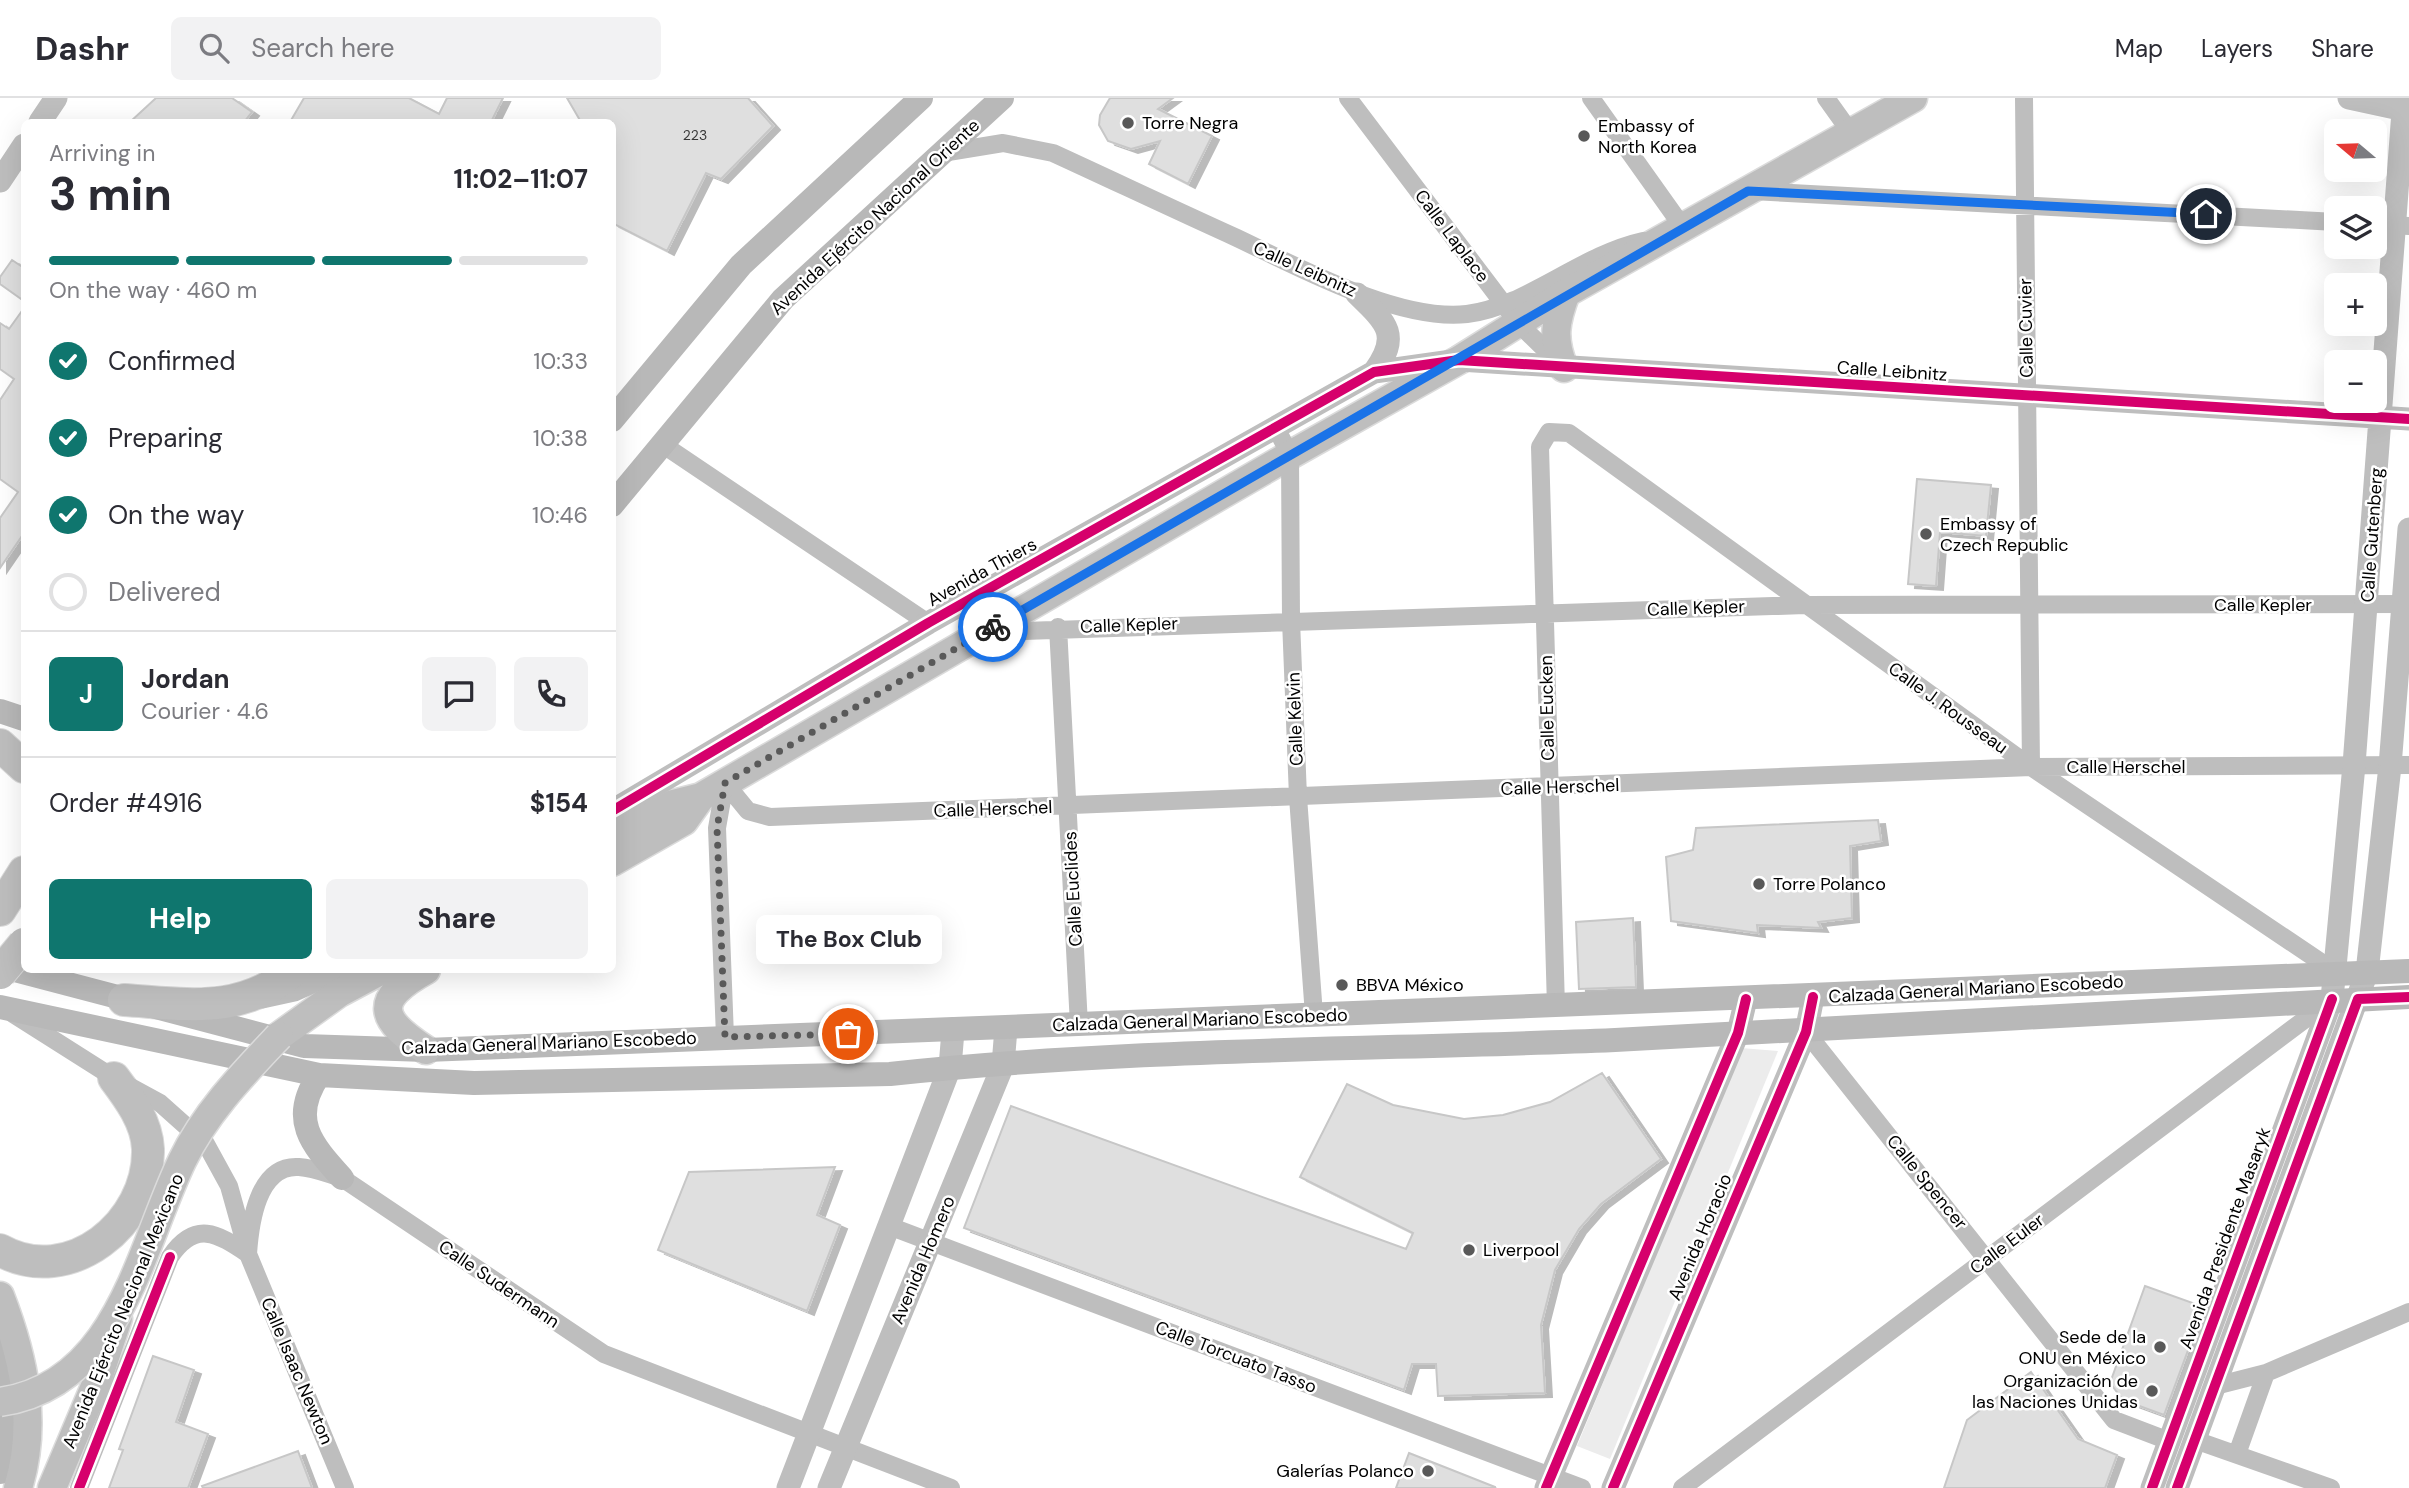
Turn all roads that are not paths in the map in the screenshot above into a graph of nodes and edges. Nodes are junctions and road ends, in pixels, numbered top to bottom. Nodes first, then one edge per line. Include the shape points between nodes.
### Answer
1 (57, 98) edge
2 (921, 98) edge
3 (1002, 98) edge
4 (1348, 98) edge
5 (1591, 98) edge
6 (1826, 98) edge
7 (1913, 98) edge
8 (2024, 98) edge
9 (2349, 98) edge
10 (2405, 107) edge
11 (42, 119) edge
12 (1851, 133) junction
13 (21, 150) edge
14 (943, 153) junction
15 (0, 181) edge
16 (1748, 191) junction
17 (2025, 203) junction
18 (2324, 221) edge
19 (2393, 225) edge
20 (1676, 231) junction
21 (1566, 293) junction
22 (1357, 294) junction
23 (1511, 314) junction
24 (1459, 360) junction
25 (1564, 368) junction
26 (1374, 372) junction
27 (2027, 397) junction
28 (616, 415) edge
29 (2380, 417) junction
30 (2409, 419) edge
31 (1275, 426) junction
32 (1569, 433) joint
33 (662, 444) junction
34 (1290, 454) junction
35 (616, 504) edge
36 (2409, 529) edge
37 (2366, 604) junction
38 (2406, 604) edge
39 (1805, 605) junction
40 (2030, 606) junction
41 (1544, 612) junction
42 (1291, 620) junction
43 (928, 623) junction
44 (1058, 627) junction
45 (983, 633) junction
46 (0, 711) edge
47 (21, 718) edge
48 (1, 745) edge
49 (21, 764) edge
50 (2354, 765) junction
51 (2400, 766) edge
52 (2031, 767) junction
53 (725, 783) junction
54 (1549, 787) junction
55 (701, 797) junction
56 (1298, 797) junction
57 (1070, 807) junction
58 (616, 809) edge
59 (616, 837) edge
60 (616, 860) edge
61 (21, 877) edge
62 (21, 892) edge
63 (0, 910) edge
64 (0, 916) edge
65 (2334, 971) junction
66 (2409, 971) edge
67 (2367, 972) junction
68 (290, 973) edge
69 (331, 973) edge
70 (376, 973) edge
71 (420, 973) edge
72 (5, 978) edge
73 (1813, 997) junction
74 (2409, 997) edge
75 (249, 998) junction
76 (1746, 999) junction
77 (2332, 999) junction
78 (2358, 999) junction
79 (124, 1000) junction
80 (1556, 1007) junction
81 (1314, 1016) junction
82 (1079, 1025) junction
83 (1006, 1028) junction
84 (953, 1031) junction
85 (1738, 1032) junction
86 (1806, 1032) junction
87 (725, 1037) junction
88 (426, 1050) junction
89 (1003, 1065) junction
90 (950, 1067) junction
91 (319, 1075) junction
92 (114, 1078) junction
93 (342, 1178) junction
94 (890, 1226) junction
95 (931, 1241) junction
96 (0, 1250) edge
97 (248, 1254) junction
98 (1988, 1258) junction
99 (0, 1296) edge
100 (124, 1300) junction
101 (2409, 1312) edge
102 (9, 1343) edge
103 (2266, 1373) junction
104 (2215, 1386) junction
105 (0, 1402) edge
106 (809, 1434) junction
107 (2195, 1440) junction
108 (2169, 1441) junction
109 (845, 1448) junction
110 (2237, 1454) junction
111 (0, 1472) edge
112 (1548, 1482) edge
113 (18, 1488) edge
114 (52, 1488) edge
115 (79, 1488) edge
116 (345, 1488) edge
117 (788, 1488) edge
118 (829, 1488) edge
119 (951, 1488) edge
120 (1582, 1488) edge
121 (1613, 1488) edge
122 (1682, 1488) edge
123 (2152, 1488) edge
124 (2177, 1488) edge
125 (2330, 1488) edge

1 - 11 street
2 - 28 main road via 741,265
3 - 14 main road, Avenida Ejército Nacional Oriente
4 - 23 street, Calle Laplace
5 - 20 street
6 - 12 street
7 - 12 main road
8 - 17 street, Calle Cuvier
9 - 10 street
10 - 19 street, Calle Gutenberg
12 - 16 main road
13 - 15 street
14 - 22 street, Calle Leibnitz via 1003,143 1053,153
14 - 33 main road, Avenida Ejército Nacional Oriente via 783,299
16 - 17 street
16 - 20 main road
17 - 18 street
17 - 27 street, Calle Cuvier
19 - 29 street, Calle Gutenberg
20 - 21 main road
20 - 23 street, Calle Leibnitz via 1618,246
21 - 23 main road
21 - 25 main road via 1554,335
22 - 23 street, Calle Leibnitz via 1420,310
22 - 26 street via 1380,316 1389,334 1387,354
23 - 24 main road
23 - 25 street, Calle Laplace
24 - 25 street, Calle Leibnitz
24 - 26 street, Calle Leibnitz
24 - 34 main road
25 - 27 street, Calle Leibnitz
26 - 31 street, Avenida Thiers
27 - 29 street, Calle Leibnitz
27 - 40 street, Calle Cuvier
29 - 30 street, Calle Leibnitz
29 - 37 street, Calle Gutenberg
31 - 34 street, Calle Kelvin
31 - 43 street, Avenida Thiers
32 - 39 street, Calle J. Rousseau
32 - 41 street, Calle Eucken via 1549,432 1540,447
33 - 35 main road, Avenida Ejército Nacional Oriente
33 - 43 street
34 - 42 street, Calle Kelvin
34 - 45 main road
36 - 38 street, Calle Gutenberg
37 - 38 street, Calle Kepler
37 - 40 street, Calle Kepler
37 - 50 street, Calle Gutenberg
38 - 51 street, Calle Gutenberg
39 - 40 street, Calle Kepler
39 - 41 street, Calle Kepler
39 - 52 street, Calle J. Rousseau
40 - 52 street, Calle Cuvier
41 - 42 street, Calle Kepler
41 - 54 street, Calle Eucken
42 - 44 street, Calle Kepler
42 - 56 street, Calle Kelvin
43 - 58 street, Avenida Thiers
44 - 45 street, Calle Kepler
44 - 57 street, Calle Euclides
45 - 53 main road
46 - 47 main road
48 - 49 highway
50 - 51 street, Calle Herschel
50 - 52 street, Calle Herschel
50 - 65 street, Calle Gutenberg
51 - 67 street, Calle Gutenberg
52 - 54 street, Calle Herschel
52 - 65 street, Calle J. Rousseau
53 - 55 main road
53 - 57 street, Calle Herschel via 748,811 770,817
53 - 87 street via 717,828
54 - 56 street, Calle Herschel
54 - 80 street, Calle Eucken
55 - 59 main road via 673,804
55 - 60 main road via 684,821
56 - 57 street, Calle Herschel
56 - 81 street, Calle Kelvin
57 - 82 street, Calle Euclides
61 - 63 highway
62 - 64 main road
65 - 67 main road, Calzada General Mariano Escobedo
65 - 73 main road, Calzada General Mariano Escobedo
65 - 77 street, Avenida Presidente Masaryk
66 - 67 main road, Calzada General Mariano Escobedo
67 - 78 street, Calle Gutenberg
68 - 75 highway
69 - 75 street via 294,990
70 - 100 main road, Avenida Ejército Nacional Mexicano, bridge via 279,1035 221,1097 183,1159
71 - 88 main road via 400,984 389,1013 396,1030
72 - 79 main road, Calzada General Mariano Escobedo
72 - 91 main road, Calzada General Mariano Escobedo
72 - 92 street, Calle Isaac Newton
73 - 76 main road, Calzada General Mariano Escobedo
73 - 86 street, Avenida Horacio
74 - 78 main road, Calzada General Mariano Escobedo
75 - 79 highway via 211,1004
76 - 80 main road, Calzada General Mariano Escobedo
76 - 85 street
77 - 78 main road, Calzada General Mariano Escobedo
77 - 86 main road, Calzada General Mariano Escobedo
77 - 98 street, Calle Euler
77 - 108 street, Avenida Presidente Masaryk
78 - 104 street
79 - 88 main road, Calzada General Mariano Escobedo via 304,1046
80 - 81 main road, Calzada General Mariano Escobedo
81 - 82 main road, Calzada General Mariano Escobedo
82 - 83 main road, Calzada General Mariano Escobedo
83 - 84 main road, Calzada General Mariano Escobedo
83 - 89 street, Avenida Homero
84 - 87 main road, Calzada General Mariano Escobedo
84 - 90 street
85 - 86 main road, Calzada General Mariano Escobedo
85 - 89 main road, Calzada General Mariano Escobedo
85 - 112 street
86 - 98 street, Calle Spencer
86 - 121 street, Avenida Horacio
87 - 88 main road, Calzada General Mariano Escobedo
89 - 90 main road, Calzada General Mariano Escobedo
89 - 95 street, Avenida Homero
90 - 91 main road, Calzada General Mariano Escobedo via 890,1074 474,1083
90 - 94 street
91 - 93 main road via 303,1110 309,1136
92 - 96 highway via 133,1105 146,1137 145,1177 134,1202 95,1249 69,1258 30,1259
92 - 97 street, Calle Isaac Newton via 160,1103 206,1144 229,1185
93 - 97 street, Calle Sudermann via 297,1166 279,1172 257,1201
93 - 106 street, Calle Sudermann via 604,1354
94 - 95 street, Calle Torcuato Tasso
94 - 106 street
95 - 109 street, Avenida Homero
95 - 112 street, Calle Torcuato Tasso
97 - 115 street, Avenida Ejército Nacional Mexicano via 210,1233 192,1234 180,1243 170,1257
97 - 116 street, Calle Isaac Newton
98 - 108 street, Calle Spencer via 2114,1420
98 - 122 street, Calle Euler
99 - 102 main road
100 - 105 main road, bridge via 105,1335 78,1366 40,1391
100 - 114 main road, Avenida Ejército Nacional Mexicano, bridge via 96,1384
101 - 103 street
102 - 111 main road via 6,1356 12,1415
102 - 113 main road via 30,1430
103 - 104 street
103 - 110 street
104 - 107 street
106 - 109 street, Calle Sudermann
106 - 117 street
107 - 110 street
107 - 124 street
108 - 123 street, Avenida Presidente Masaryk
109 - 118 street, Avenida Homero
109 - 119 street
110 - 125 street
112 - 120 street, Calle Torcuato Tasso

